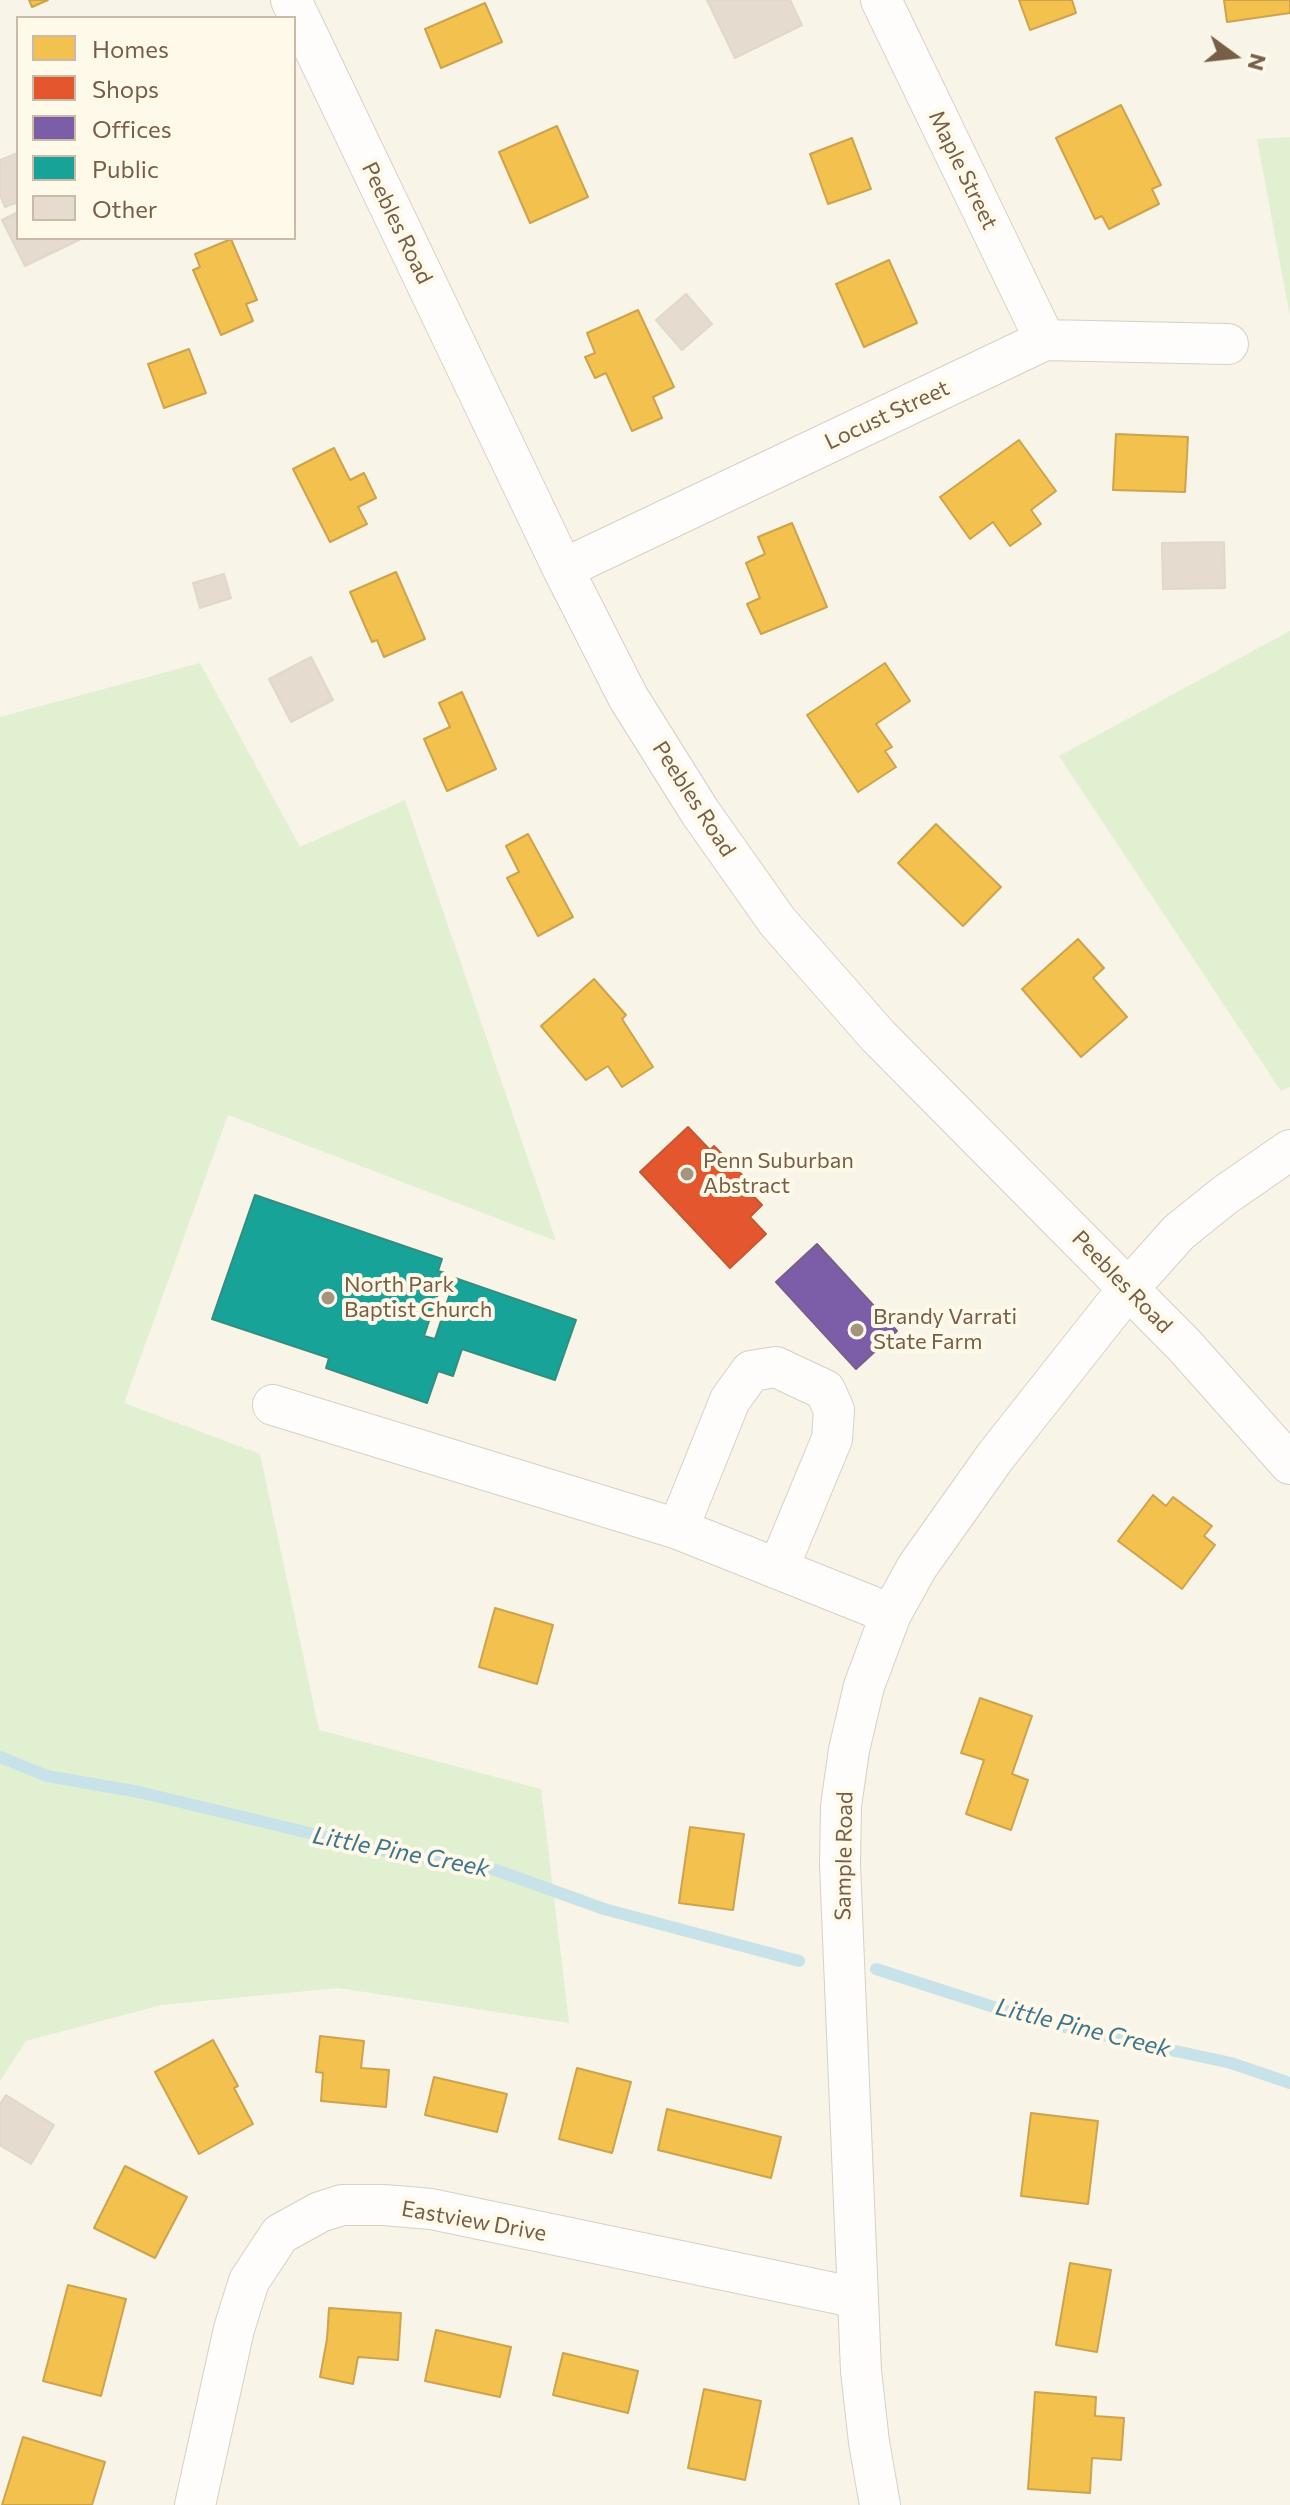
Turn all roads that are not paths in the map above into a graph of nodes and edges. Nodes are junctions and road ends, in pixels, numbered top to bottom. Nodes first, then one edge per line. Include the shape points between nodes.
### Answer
1 (291, 0) edge
2 (881, 0) edge
3 (1045, 340) junction
4 (1228, 344) dead end
5 (563, 569) junction
6 (1290, 1150) edge
7 (1127, 1290) junction
8 (273, 1405) dead end
9 (1290, 1464) edge
10 (678, 1529) junction
11 (778, 1569) junction
12 (891, 1614) junction
13 (858, 2298) junction
14 (195, 2505) edge
15 (880, 2505) edge

1 - 5 street, Peebles Road
2 - 3 street, Maple Street
3 - 4 street, Locust Street
3 - 5 street, Locust Street
5 - 7 street, Peebles Road via 628,697 777,921 878,1036
6 - 7 street, Sample Road via 1179,1232
7 - 9 street, Peebles Road
7 - 12 street, Sample Road via 955,1510
8 - 10 street
10 - 11 street
10 - 11 street via 730,1400 751,1371 776,1367 825,1390 834,1410 832,1439
11 - 12 street
12 - 13 street, Sample Road via 864,1686 841,1806
13 - 14 street, Eastview Drive via 431,2209 342,2205 280,2234 249,2281
13 - 15 street, Sample Road via 867,2428

